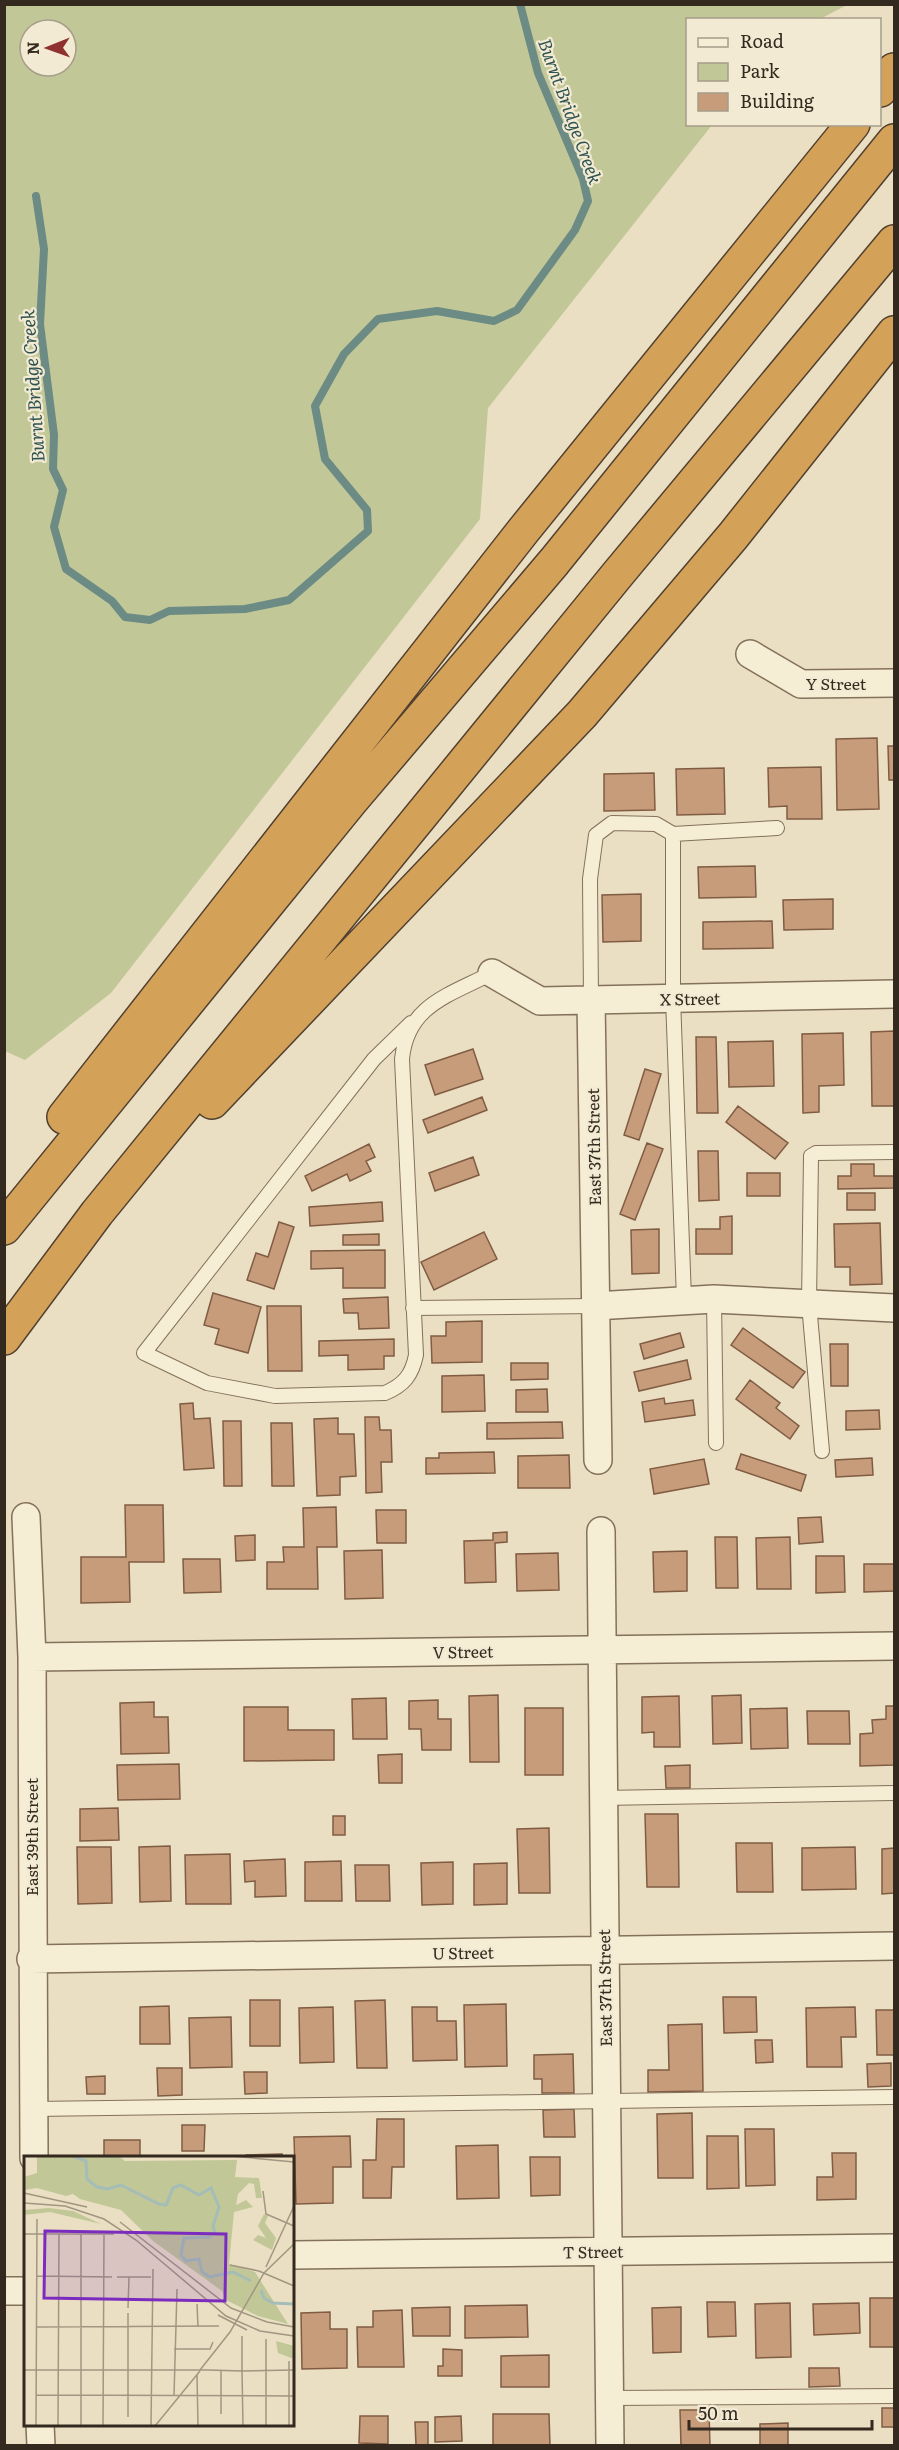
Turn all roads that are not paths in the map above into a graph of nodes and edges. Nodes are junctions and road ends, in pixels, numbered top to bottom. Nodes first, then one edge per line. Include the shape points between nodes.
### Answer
1 (894, 70) edge
2 (881, 87) edge
3 (850, 126) edge
4 (894, 141) edge
5 (894, 242) edge
6 (894, 333) edge
7 (750, 654) dead end
8 (894, 683) edge
9 (777, 828) dead end
10 (673, 834) junction
11 (492, 973) joint
12 (894, 994) edge
13 (673, 998) junction
14 (591, 999) junction
15 (411, 1023) junction
16 (894, 1152) edge
17 (4, 1191) edge
18 (4, 1228) edge
19 (60, 1262) junction
20 (684, 1299) junction
21 (714, 1299) junction
22 (809, 1304) junction
23 (595, 1306) junction
24 (413, 1308) junction
25 (894, 1308) edge
26 (4, 1338) edge
27 (716, 1443) dead end
28 (822, 1451) dead end
29 (598, 1460) dead end
30 (26, 1517) dead end
31 (601, 1531) dead end
32 (894, 1646) edge
33 (604, 1650) junction
34 (32, 1657) junction
35 (894, 1793) edge
36 (602, 1798) junction
37 (894, 1946) edge
38 (603, 1950) junction
39 (31, 1959) junction
40 (894, 2097) edge
41 (605, 2101) junction
42 (33, 2109) junction
43 (33, 2156) edge
44 (894, 2248) edge
45 (607, 2251) junction
46 (294, 2255) edge
47 (4, 2291) edge
48 (24, 2291) edge
49 (894, 2396) edge
50 (609, 2398) junction
51 (40, 2426) edge
52 (41, 2445) edge
53 (610, 2445) edge

1 - 2 highway
3 - 17 highway via 523,531
4 - 18 highway via 554,562 351,801
5 - 19 highway via 609,584
6 - 19 highway via 733,537 582,714
7 - 8 street, Y Street via 801,684
9 - 10 lane
10 - 13 lane
10 - 14 lane, East 37th Street via 656,824 612,823 596,835 590,879
11 - 14 street, X Street via 540,1001
11 - 15 lane via 423,1010
12 - 13 street, X Street
13 - 14 street, X Street
13 - 20 lane
14 - 23 street, East 37th Street
15 - 24 lane via 402,1059
15 - 24 lane via 374,1059 144,1353 207,1383 275,1395 385,1393 397,1388 413,1368
16 - 22 lane via 811,1155
19 - 26 highway
20 - 21 street
20 - 23 street
21 - 22 street
21 - 27 lane
22 - 25 street
22 - 28 lane
23 - 24 lane
23 - 29 street, East 37th Street
30 - 34 street, East 39th Street
31 - 33 street, East 37th Street
32 - 33 street, V Street
33 - 34 street, V Street
33 - 36 street, East 37th Street
34 - 39 street, East 39th Street
35 - 36 lane
36 - 38 street, East 37th Street
37 - 38 street, U Street
38 - 39 street, U Street
38 - 41 street, East 37th Street
39 - 42 street, East 39th Street
40 - 41 lane
41 - 42 lane
41 - 45 street, East 37th Street
42 - 43 street, East 39th Street
44 - 45 street, T Street
45 - 46 street, T Street
45 - 50 street, East 37th Street
47 - 48 street
49 - 50 lane
50 - 53 street, East 37th Street
51 - 52 street

